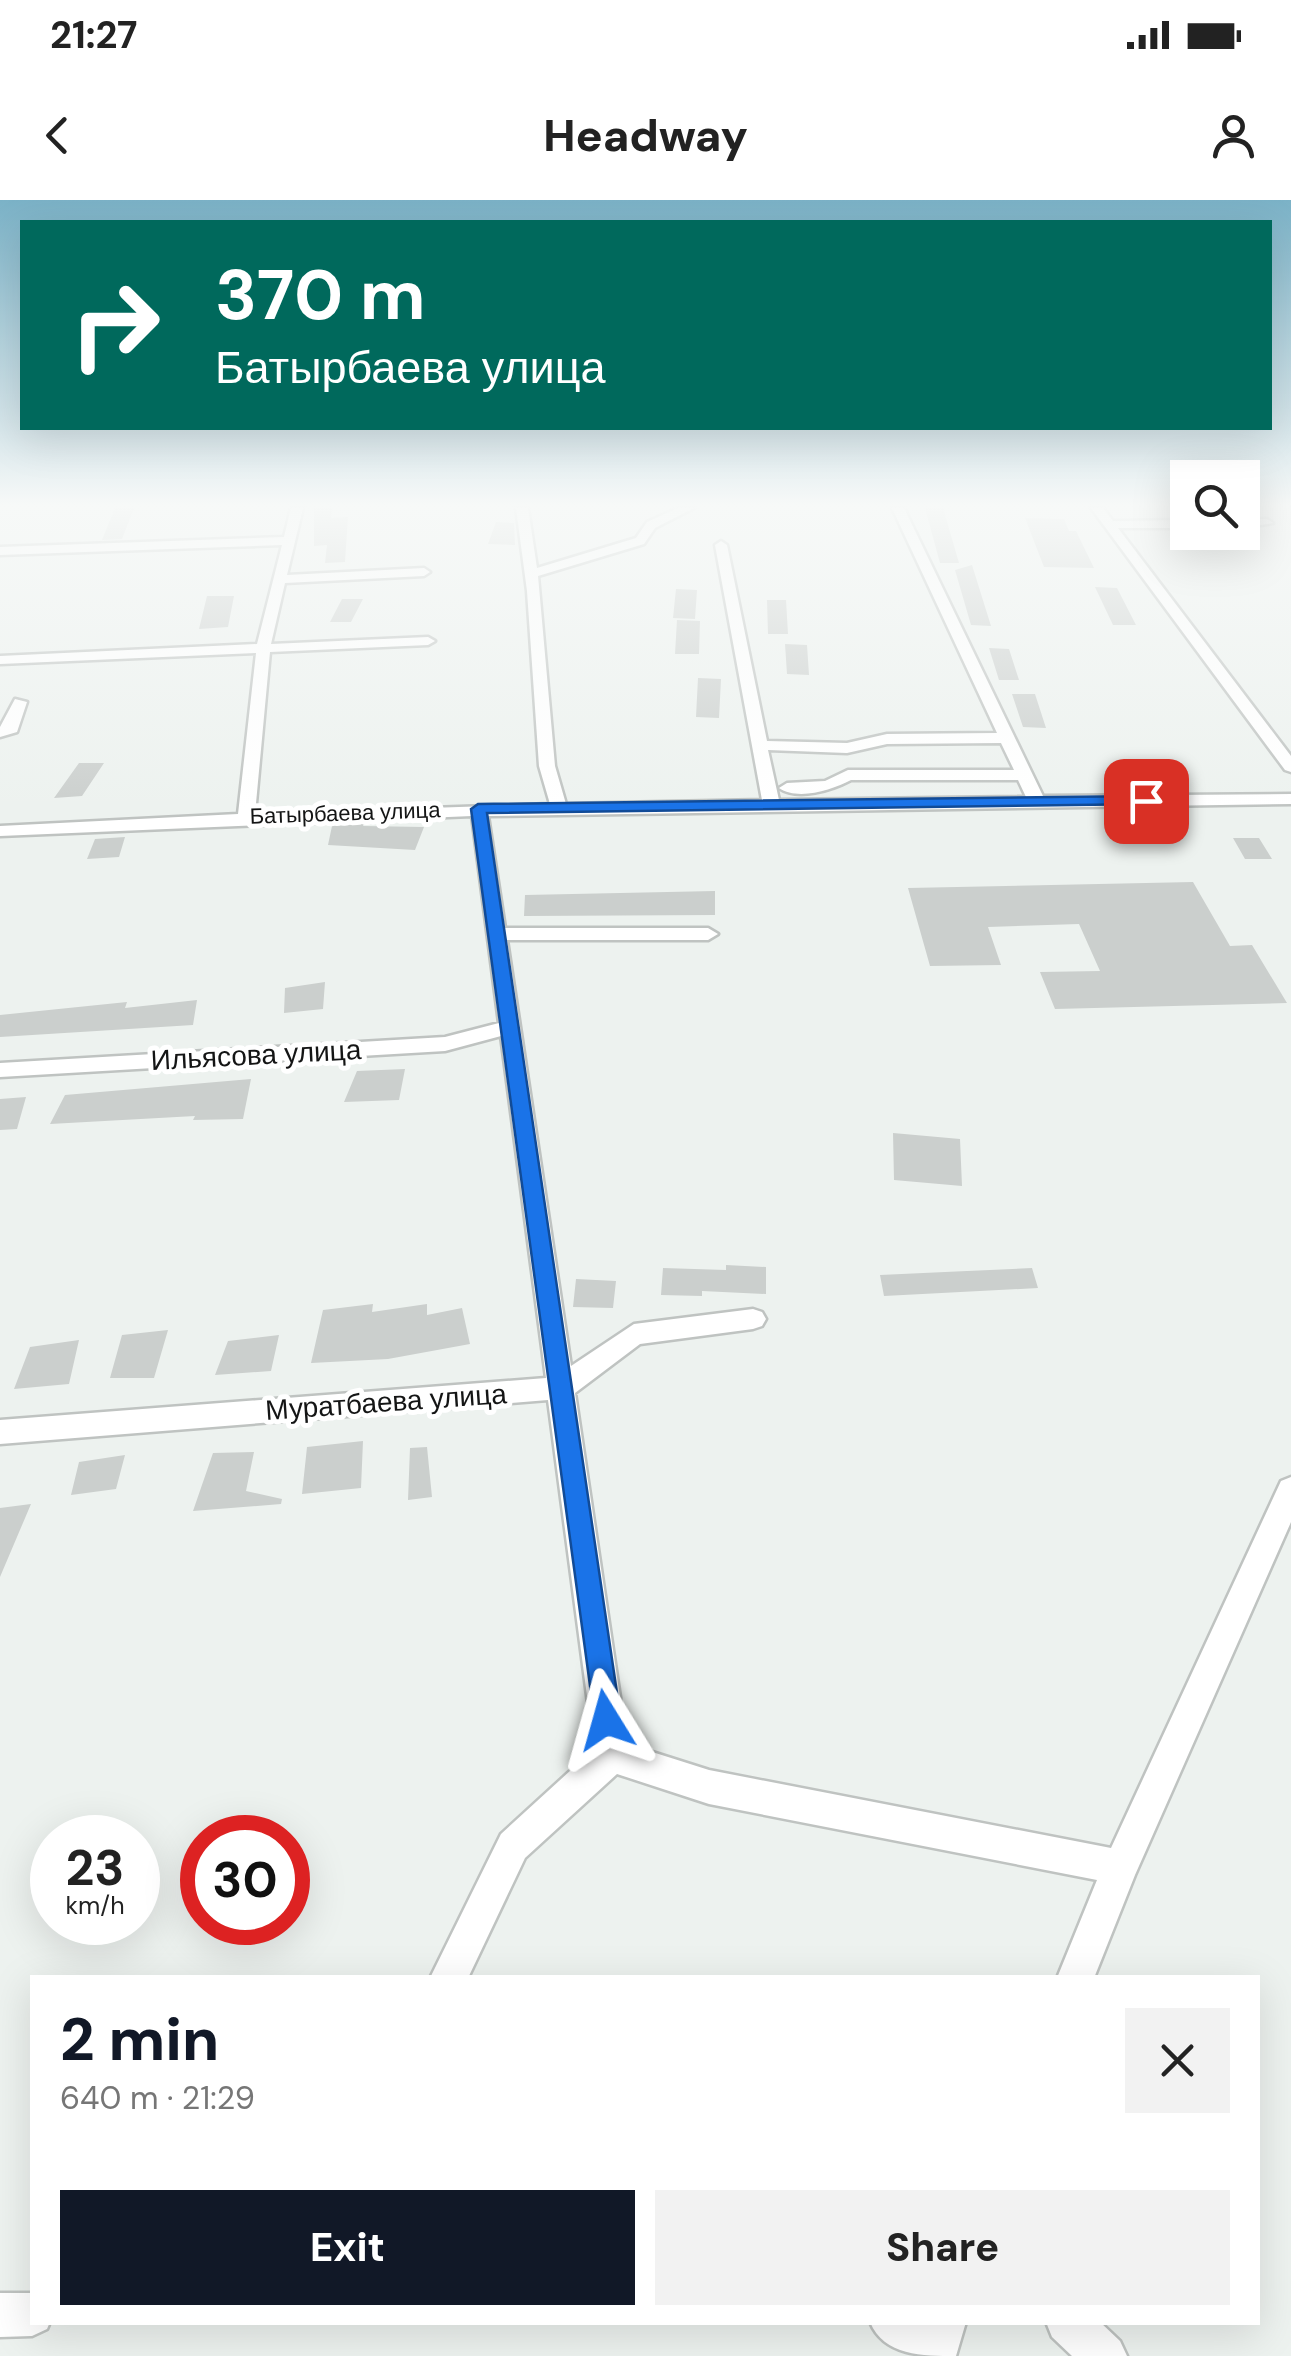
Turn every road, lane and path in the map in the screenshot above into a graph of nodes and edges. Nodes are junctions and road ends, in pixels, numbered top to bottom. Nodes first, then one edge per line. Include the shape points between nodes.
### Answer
1 (272, 609) edge
2 (535, 609) edge
3 (734, 609) edge
4 (946, 609) edge
5 (1172, 609) edge
6 (428, 642) dead end
7 (263, 650) junction
8 (0, 660) edge
9 (20, 702) dead end
10 (0, 732) edge
11 (1007, 738) junction
12 (759, 745) junction
13 (846, 748) junction
14 (1291, 766) edge
15 (848, 775) junction
16 (1024, 775) junction
17 (922, 777) junction
18 (769, 796) junction
19 (1291, 799) edge
20 (1036, 802) junction
21 (930, 803) junction
22 (559, 806) junction
23 (478, 809) junction
24 (246, 816) junction
25 (0, 830) edge
26 (499, 934) junction
27 (708, 934) dead end
28 (510, 1027) junction
29 (0, 1070) edge
30 (754, 1319) dead end
31 (561, 1388) junction
32 (0, 1432) edge
33 (1291, 1490) edge
34 (612, 1756) junction
35 (1120, 1867) junction
36 (449, 1975) edge
37 (1076, 1975) edge
38 (30, 2314) edge
39 (0, 2315) edge
40 (898, 2325) edge
41 (1070, 2325) edge
42 (938, 2342) edge
43 (1105, 2356) edge

1 - 7 street
2 - 22 street via 547,766
3 - 12 street
4 - 11 street
5 - 14 street
6 - 7 street
7 - 8 street
7 - 24 street
9 - 10 street via 8,732
11 - 13 street via 887,739
11 - 16 street
12 - 13 street
12 - 18 street
13 - 15 street
15 - 17 street
15 - 18 street via 828,786
16 - 17 street
16 - 20 street
17 - 21 street
18 - 21 street, Батырбаева улица
18 - 22 street, Батырбаева улица
19 - 20 street, Батырбаева улица
20 - 21 street, Батырбаева улица
22 - 23 street, Батырбаева улица
23 - 24 street, Батырбаева улица
23 - 26 street
24 - 25 street, Батырбаева улица
26 - 27 street
26 - 28 street
28 - 29 street, Ильясова улица via 445,1044
28 - 31 street
30 - 31 street via 634,1334
31 - 32 street, Муратбаева улица
31 - 34 street
33 - 35 street
34 - 35 street via 709,1787
34 - 36 street via 512,1846
35 - 37 street
38 - 39 street
40 - 42 street
41 - 43 street

